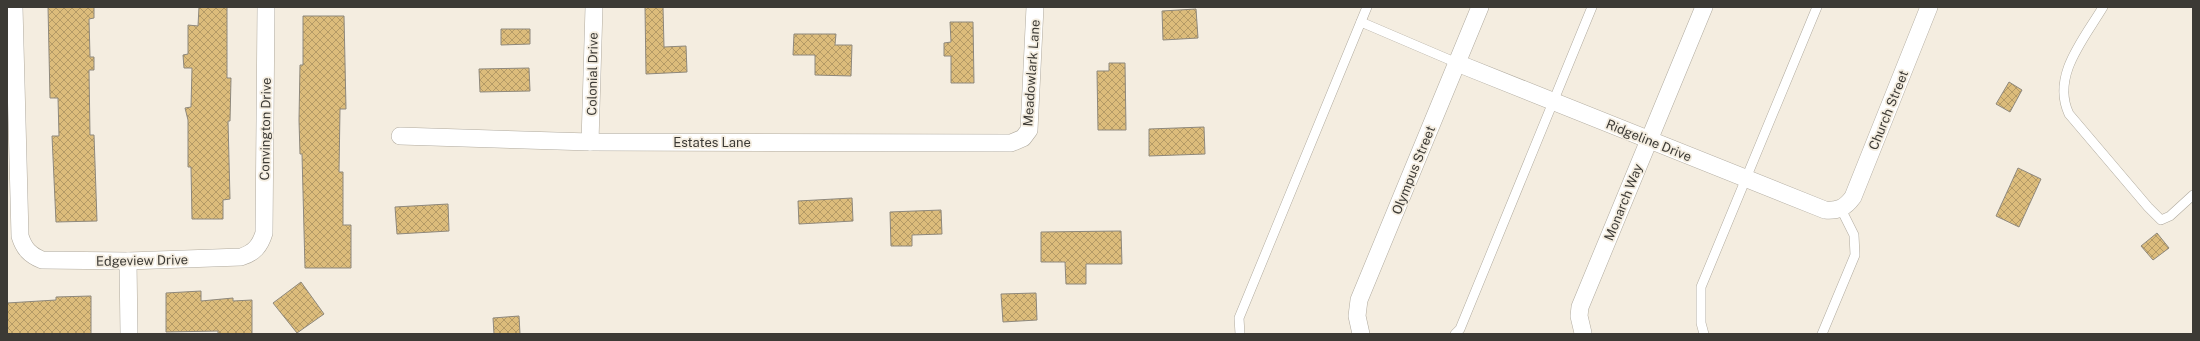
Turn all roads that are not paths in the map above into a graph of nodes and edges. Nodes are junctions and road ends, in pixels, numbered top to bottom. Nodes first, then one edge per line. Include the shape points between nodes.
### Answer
1 (14, 7) edge
2 (266, 7) edge
3 (594, 7) edge
4 (1035, 7) edge
5 (1367, 7) edge
6 (1480, 7) edge
7 (1592, 7) edge
8 (1704, 7) edge
9 (1817, 7) edge
10 (1929, 7) edge
11 (2103, 7) edge
12 (1361, 22) junction
13 (1457, 63) junction
14 (1553, 101) junction
15 (400, 136) dead end
16 (1023, 138) joint
17 (1649, 140) junction
18 (590, 142) junction
19 (1746, 179) junction
20 (2193, 195) edge
21 (1841, 209) junction
22 (257, 249) joint
23 (128, 261) junction
24 (1583, 333) dead end
25 (129, 334) edge
26 (1240, 334) edge
27 (1361, 334) edge
28 (1455, 334) edge
29 (1704, 334) edge
30 (1822, 334) edge

1 - 23 street, Edgeview Drive via 20,236 27,252 42,260
2 - 22 street, Convington Drive via 264,233
3 - 18 street, Colonial Drive
4 - 16 street, Meadowlark Lane via 1029,130
5 - 12 lane
6 - 13 street, Olympus Street
7 - 14 lane
8 - 17 street, Monarch Way
9 - 19 lane
10 - 21 street, Church Street via 1853,197
11 - 20 lane via 2064,79 2064,102 2069,114 2161,220 2170,216
12 - 13 lane
12 - 26 lane via 1239,318
13 - 14 street, Ridgeline Drive
13 - 27 street, Olympus Street via 1359,300 1357,316
14 - 17 street, Ridgeline Drive
14 - 28 lane via 1460,329
15 - 18 street, Estates Lane
16 - 18 street, Estates Lane via 1011,143
17 - 19 street, Ridgeline Drive
17 - 24 street, Monarch Way via 1580,307 1579,316
19 - 21 street, Ridgeline Drive via 1825,210
19 - 29 lane via 1701,287 1701,323
21 - 30 lane via 1854,235 1855,255
22 - 23 street, Edgeview Drive via 241,257
23 - 25 street

